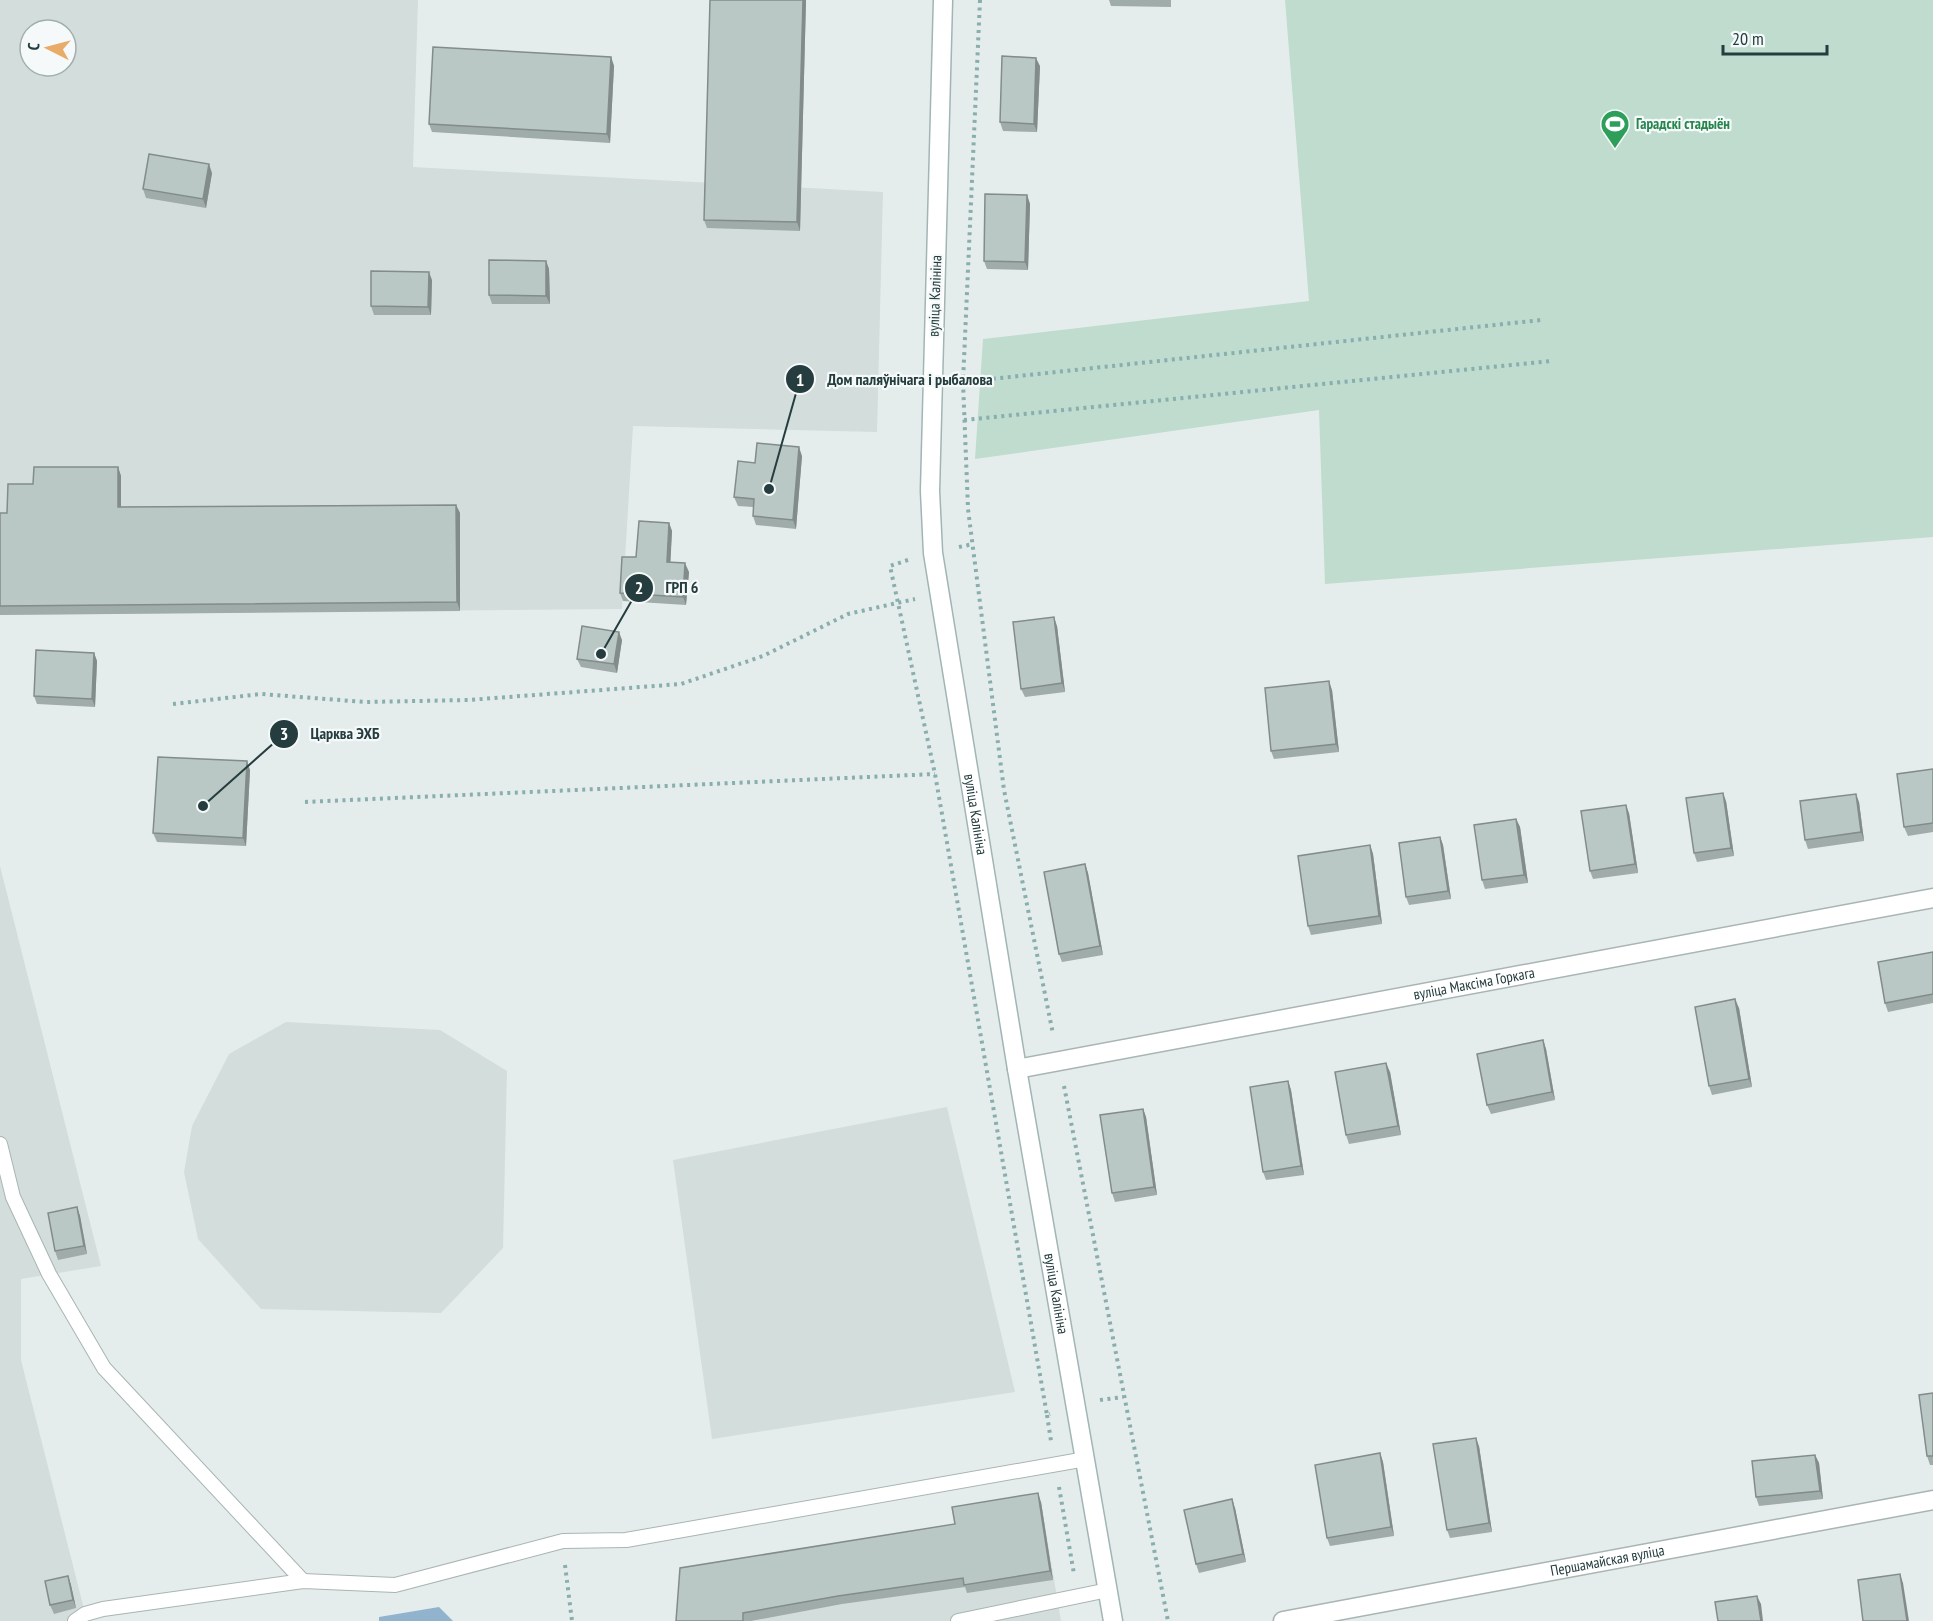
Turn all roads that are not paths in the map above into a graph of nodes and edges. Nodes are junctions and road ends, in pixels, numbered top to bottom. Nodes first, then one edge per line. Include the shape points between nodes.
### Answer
1 (943, 0) edge
2 (1933, 898) edge
3 (1017, 1069) junction
4 (0, 1144) edge
5 (7, 1197) edge
6 (1086, 1459) junction
7 (1933, 1500) edge
8 (303, 1581) junction
9 (1108, 1590) junction
10 (75, 1621) edge
11 (958, 1621) edge
12 (1113, 1621) edge
13 (1283, 1621) edge

1 - 3 main road, вуліца Калініна via 930,491 933,553
2 - 3 main road, вуліца Максіма Горкага
3 - 6 main road, вуліца Калініна
4 - 5 lane
5 - 8 lane via 104,1368
6 - 8 lane via 626,1540 562,1541 395,1585
6 - 9 main road, вуліца Калініна
7 - 13 main road, Першамайская вуліца
8 - 10 lane via 103,1609
9 - 11 lane
9 - 12 main road, вуліца Калініна

